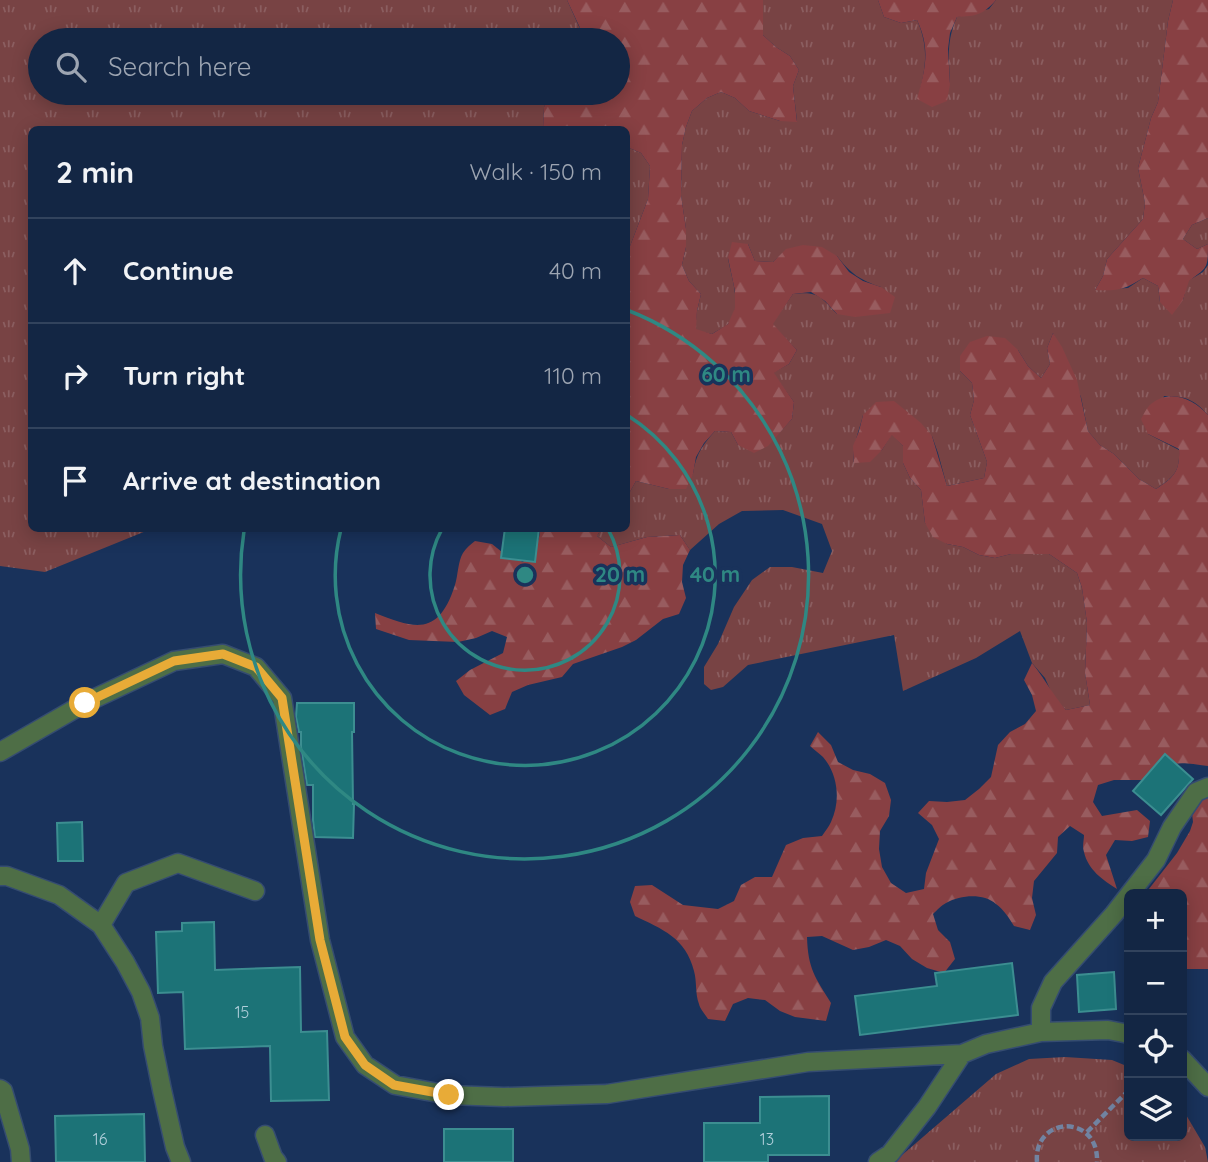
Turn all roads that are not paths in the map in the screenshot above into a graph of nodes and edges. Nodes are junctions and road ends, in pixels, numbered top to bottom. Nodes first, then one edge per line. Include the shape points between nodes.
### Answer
1 (0, 752) edge
2 (1208, 787) edge
3 (0, 876) edge
4 (255, 891) dead end
5 (101, 925) junction
6 (1041, 1032) junction
7 (1124, 1033) edge
8 (962, 1054) junction
9 (1187, 1064) edge
10 (1208, 1087) edge
11 (0, 1088) edge
12 (265, 1135) dead end
13 (21, 1162) edge
14 (181, 1162) edge
15 (277, 1162) edge
16 (878, 1162) edge

1 - 8 street via 85,703 174,661 223,654 256,667 282,698 320,940 345,1037 365,1065 394,1085 491,1097 607,1094 808,1062
2 - 6 street via 1196,792 1156,860 1053,982 1041,1008
3 - 5 street via 59,895
4 - 5 street via 178,863 126,883
5 - 14 street via 141,992 150,1018
6 - 7 street
6 - 8 street
8 - 16 street via 927,1108 890,1154
9 - 10 street
11 - 13 street
12 - 15 street

